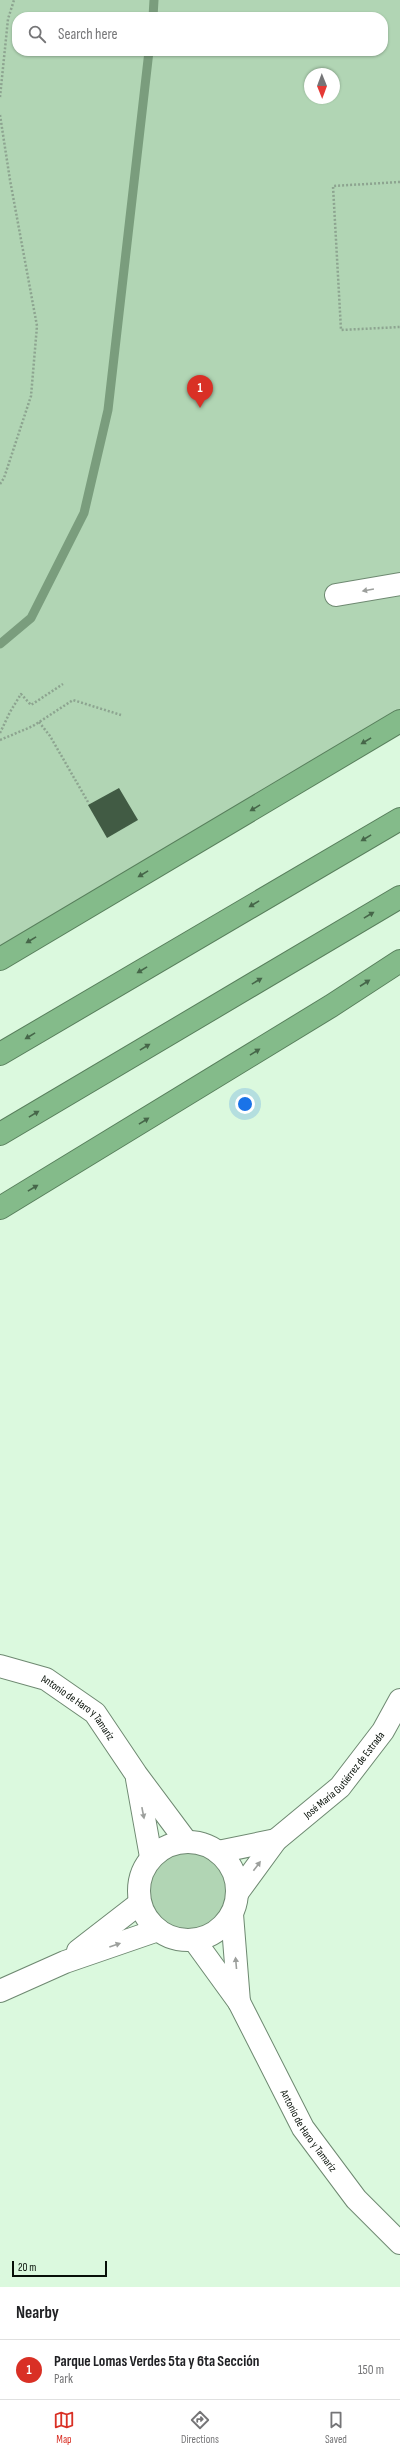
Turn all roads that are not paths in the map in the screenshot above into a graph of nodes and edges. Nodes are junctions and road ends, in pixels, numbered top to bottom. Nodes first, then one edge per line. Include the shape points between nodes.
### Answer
1 (400, 584) edge
2 (336, 595) dead end
3 (400, 721) edge
4 (400, 819) edge
5 (400, 897) edge
6 (0, 958) edge
7 (400, 961) edge
8 (0, 1054) edge
9 (0, 1134) edge
10 (0, 1208) edge
11 (0, 1666) edge
12 (400, 1700) edge
13 (136, 1774) junction
14 (276, 1840) junction
15 (186, 1841) junction
16 (218, 1852) junction
17 (151, 1857) junction
18 (238, 1892) junction
19 (140, 1903) junction
20 (232, 1914) junction
21 (158, 1930) junction
22 (194, 1940) junction
23 (65, 1962) junction
24 (0, 1991) edge
25 (239, 2002) junction
26 (400, 2243) edge

1 -> 2 street
3 -> 6 highway
4 -> 8 highway
9 -> 5 highway
10 -> 7 highway via 332,1006
11 - 13 street, Antonio de Haro y Tamaríz via 46,1679 95,1713
12 - 14 street, José María Gutiérrez de Estrada via 383,1731 340,1786
13 - 15 street, Antonio de Haro y Tamaríz
13 -> 17 street, Antonio de Haro y Tamaríz
14 - 16 street, José María Gutiérrez de Estrada
18 -> 14 street, José María Gutiérrez de Estrada
15 - 16 street via 205,1844
15 - 17 street via 166,1846
16 - 18 street via 234,1871
17 - 19 street via 138,1886
18 - 20 street
19 - 21 street via 148,1920
19 - 23 street
20 - 22 street via 216,1932
25 -> 20 street, Antonio de Haro y Tamaríz
21 - 22 street via 178,1939
23 -> 21 street
22 - 25 street, Antonio de Haro y Tamaríz
23 - 24 street
25 - 26 street, Antonio de Haro y Tamaríz via 303,2128 356,2199

